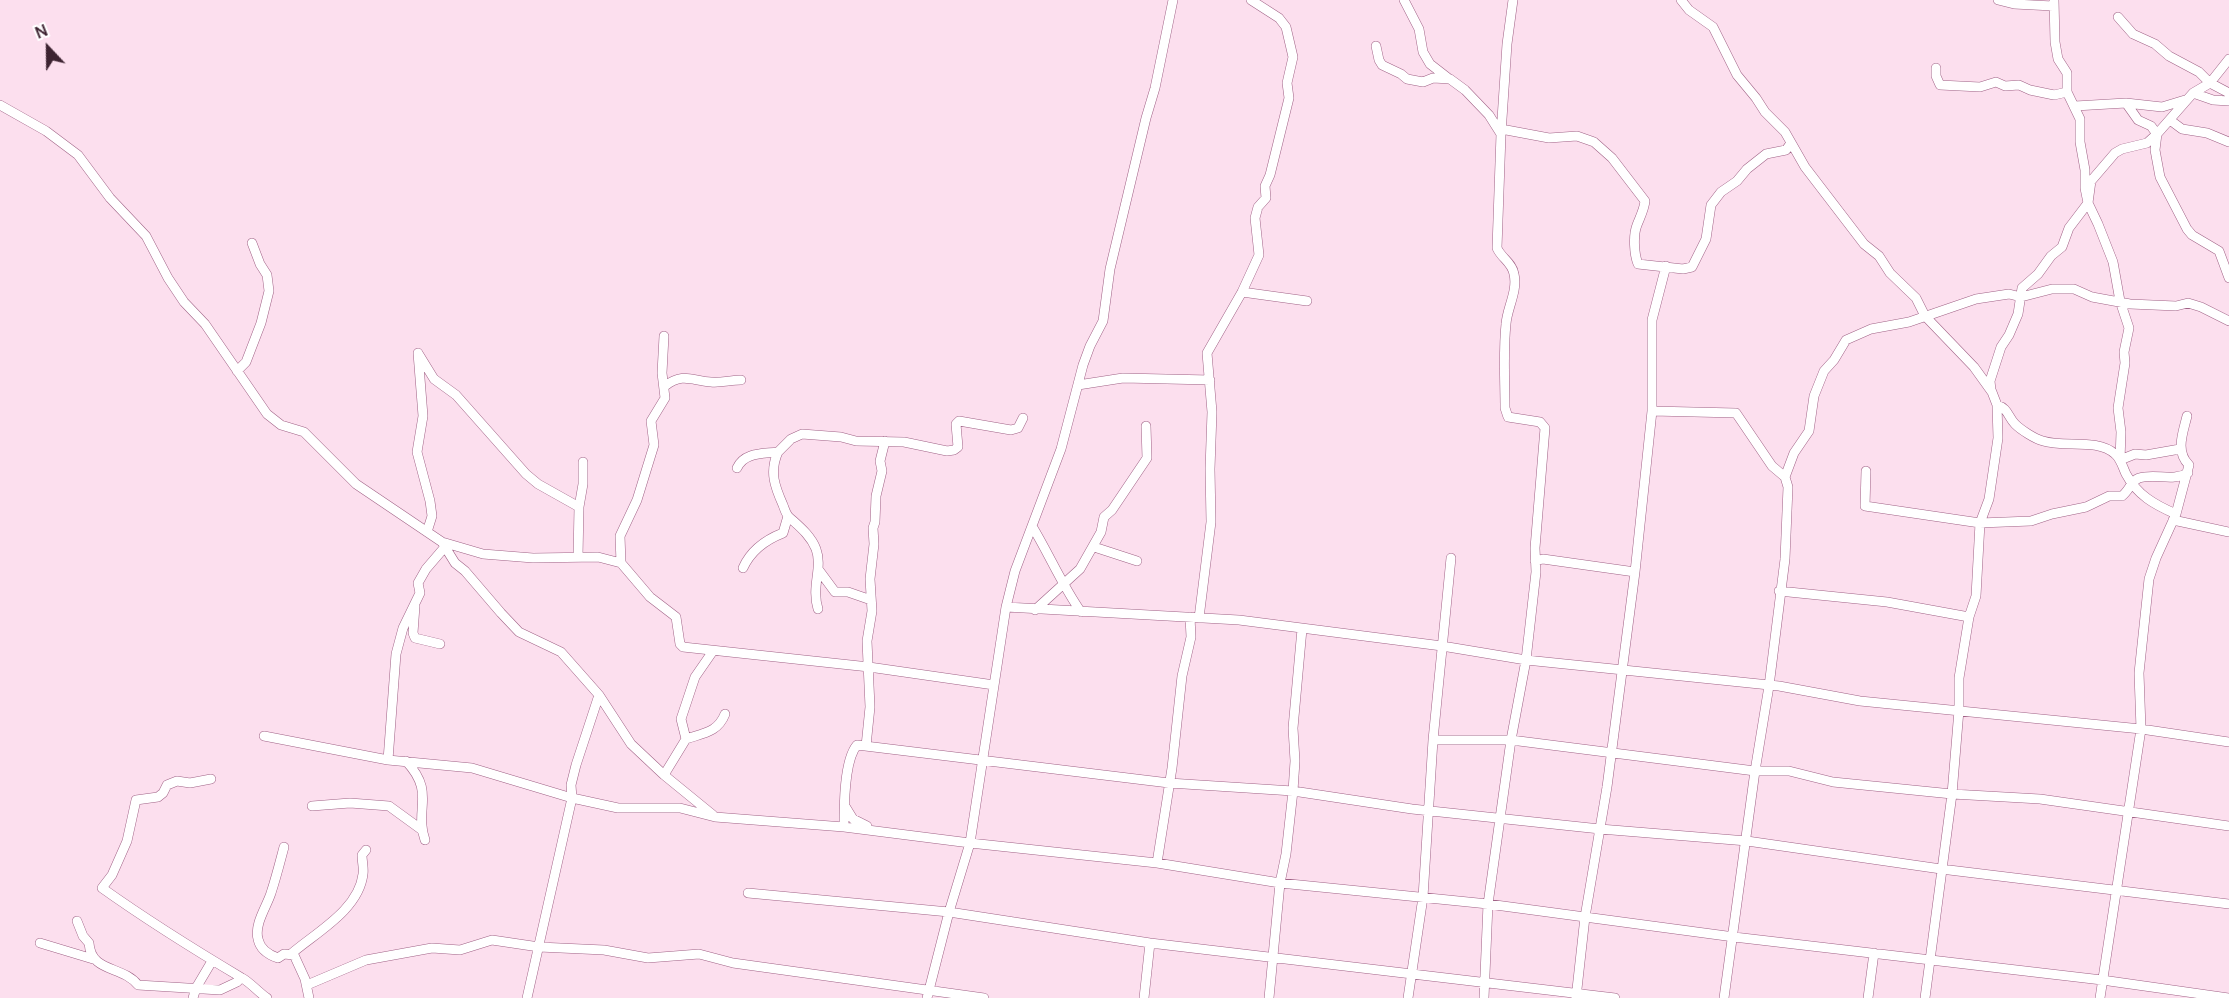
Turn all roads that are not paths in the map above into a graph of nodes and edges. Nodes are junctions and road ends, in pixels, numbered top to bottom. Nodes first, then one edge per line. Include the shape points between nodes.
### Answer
1 (1173, 0) edge
2 (1251, 0) edge
3 (1404, 0) edge
4 (1513, 0) edge
5 (1681, 0) edge
6 (1998, 0) edge
7 (2054, 3) edge
8 (2118, 17) dead end
9 (1376, 46) dead end
10 (2229, 59) edge
11 (1936, 68) dead end
12 (1450, 79) junction
13 (2210, 83) junction
14 (2067, 92) junction
15 (2193, 93) junction
16 (2229, 93) edge
17 (2185, 100) junction
18 (2229, 101) edge
19 (2126, 103) junction
20 (0, 105) edge
21 (2075, 106) junction
22 (2170, 120) junction
23 (1501, 131) junction
24 (2157, 134) junction
25 (2229, 142) edge
26 (1791, 143) junction
27 (2088, 203) junction
28 (252, 243) dead end
29 (1666, 266) junction
30 (2229, 278) edge
31 (1242, 292) junction
32 (2021, 292) junction
33 (1308, 301) dead end
34 (2120, 301) junction
35 (1925, 316) junction
36 (2229, 321) edge
37 (664, 336) dead end
38 (237, 370) junction
39 (741, 380) dead end
40 (1210, 380) junction
41 (1078, 385) junction
42 (665, 386) junction
43 (1992, 392) junction
44 (1997, 405) junction
45 (1652, 411) junction
46 (2187, 416) dead end
47 (1023, 418) dead end
48 (1146, 426) dead end
49 (885, 441) junction
50 (2180, 449) junction
51 (778, 452) junction
52 (2120, 460) junction
53 (583, 462) dead end
54 (737, 468) dead end
55 (1866, 471) dead end
56 (1785, 477) junction
57 (2185, 477) junction
58 (2132, 484) junction
59 (579, 507) junction
60 (788, 516) junction
61 (2174, 517) junction
62 (1980, 524) junction
63 (1032, 526) junction
64 (427, 532) junction
65 (2229, 532) edge
66 (443, 545) junction
67 (1094, 547) junction
68 (578, 557) junction
69 (1451, 558) dead end
70 (1137, 561) dead end
71 (1535, 561) junction
72 (621, 563) junction
73 (743, 568) dead end
74 (818, 569) junction
75 (1635, 572) junction
76 (1064, 584) junction
77 (1779, 591) junction
78 (872, 600) junction
79 (415, 606) junction
80 (1006, 607) junction
81 (818, 609) dead end
82 (1035, 610) junction
83 (1081, 612) junction
84 (1194, 617) junction
85 (1969, 617) junction
86 (1302, 629) junction
87 (440, 644) dead end
88 (1442, 646) junction
89 (713, 651) junction
90 (1526, 660) junction
91 (869, 667) junction
92 (1623, 670) junction
93 (994, 685) junction
94 (1769, 686) junction
95 (600, 695) junction
96 (1959, 710) junction
97 (725, 714) dead end
98 (2141, 729) junction
99 (264, 736) dead end
100 (686, 739) junction
101 (1433, 740) junction
102 (1511, 740) junction
103 (2229, 742) edge
104 (866, 746) junction
105 (1610, 754) junction
106 (388, 760) junction
107 (983, 760) junction
108 (406, 761) junction
109 (422, 763) junction
110 (1755, 771) junction
111 (417, 772) junction
112 (664, 775) junction
113 (211, 779) dead end
114 (1169, 783) junction
115 (1293, 791) junction
116 (1952, 794) junction
117 (572, 798) junction
118 (844, 804) junction
119 (312, 806) dead end
120 (1430, 810) junction
121 (2128, 812) junction
122 (715, 816) junction
123 (1501, 818) junction
124 (844, 826) junction
125 (2229, 826) edge
126 (1600, 829) junction
127 (422, 830) junction
128 (877, 831) junction
129 (425, 840) dead end
130 (1746, 841) junction
131 (970, 843) junction
132 (284, 847) dead end
133 (366, 850) dead end
134 (1157, 863) junction
135 (1941, 869) junction
136 (1280, 883) junction
137 (2116, 891) junction
138 (748, 894) dead end
139 (1423, 897) junction
140 (1488, 904) junction
141 (2229, 904) edge
142 (949, 912) junction
143 (1585, 917) junction
144 (77, 921) dead end
145 (1734, 937) junction
146 (40, 943) dead end
147 (1150, 943) junction
148 (539, 947) junction
149 (1874, 953) junction
150 (291, 954) junction
151 (1273, 958) junction
152 (93, 959) junction
153 (1930, 960) junction
154 (212, 961) junction
155 (1410, 973) junction
156 (241, 978) junction
157 (2102, 980) junction
158 (1484, 984) junction
159 (307, 985) junction
160 (196, 988) junction
161 (928, 994) edge
162 (1577, 996) edge
163 (193, 998) edge
164 (267, 998) edge
165 (309, 998) edge
166 (527, 998) edge
167 (984, 998) edge
168 (1144, 998) edge
169 (1269, 998) edge
170 (1408, 998) edge
171 (1484, 998) edge
172 (1615, 998) edge
173 (1724, 998) edge
174 (1868, 998) edge
175 (1926, 998) edge
176 (2100, 998) edge
177 (2229, 998) edge

1 - 41 street via 1110,269 1103,321 1090,346
2 - 31 street via 1286,27 1293,57 1288,98 1266,182 1266,198 1255,218 1258,255
3 - 12 street via 1419,29 1423,52 1430,64
4 - 23 street
5 - 26 street via 1713,27 1737,75
6 - 7 street via 2014,4
7 - 14 street via 2055,42 2058,59 2067,73
8 - 13 street via 2133,34 2155,44
9 - 12 street via 1382,65 1407,79
10 - 13 street
11 - 14 street via 1938,83 1944,86 1980,87 1996,82 2054,94
12 - 23 street via 1465,90
13 - 15 street
13 - 16 street
14 - 21 street
15 - 17 street
15 - 18 street
17 - 19 street via 2162,106
17 - 22 street
19 - 21 street
19 - 24 street via 2138,120
20 - 38 street via 78,155 110,198 146,236 178,294
21 - 27 street via 2080,119 2079,142
22 - 24 street
22 - 25 street via 2182,129
23 - 29 street via 1549,138 1577,136 1594,142 1612,158 1645,201 1636,228 1638,264
23 - 71 street via 1497,248 1510,262 1516,283 1505,326 1505,408 1508,417 1540,422 1545,428
24 - 27 street via 2146,143 2115,153 2091,181
24 - 30 street via 2155,150 2160,177 2187,229 2219,251
26 - 29 street via 1786,150 1766,154 1721,192 1711,205 1706,239 1692,267
26 - 35 street via 1863,244 1879,256 1916,298
27 - 32 street via 2069,228 2062,247
27 - 34 street via 2113,262
28 - 38 street via 267,275 269,291 246,362
29 - 45 street via 1652,320
31 - 33 street
31 - 40 street via 1207,350
32 - 34 street via 2074,289 2092,297
32 - 35 street via 1976,299
32 - 43 street via 2018,314 1990,381
34 - 36 street via 2195,304
34 - 52 street via 2129,328 2119,401
35 - 43 street via 1959,350
35 - 56 street via 1871,328 1846,340 1824,371 1814,396 1809,431 1794,453
37 - 42 street
38 - 64 street via 273,420 304,432 356,484
39 - 42 street via 676,378
40 - 41 street via 1123,378
40 - 84 street via 1211,522
41 - 63 street via 1061,448
42 - 72 street via 663,403 651,421 654,446 637,500 620,536
43 - 44 street
44 - 52 street via 2008,412 2016,425 2042,441 2094,446 2110,450
44 - 62 street via 1998,438 1992,484
45 - 56 street via 1736,413 1772,466
45 - 75 street
46 - 50 street
47 - 49 street via 1018,428 1011,430 959,421 958,447 954,450
48 - 67 street via 1148,458 1104,517
49 - 51 street via 802,434
49 - 78 street via 873,528
50 - 52 street via 2135,454
50 - 57 street via 2188,465
51 - 54 street via 747,456
51 - 60 street via 774,483
52 - 58 street
53 - 59 street
55 - 62 street via 1865,506
56 - 77 street via 1789,492
57 - 58 street via 2139,478
57 - 61 street
58 - 61 street
58 - 62 street via 2124,494 2086,507 2031,521
59 - 64 street via 526,474 456,395 434,379 418,352 423,416 417,452 432,516
59 - 68 street
60 - 73 street via 783,533 756,549
60 - 74 street via 799,524 815,547
61 - 65 street
61 - 98 street via 2147,589 2139,673
62 - 85 street via 1976,596
63 - 76 street
63 - 80 street
64 - 66 street
66 - 68 street via 483,554
66 - 79 street via 421,576
66 - 95 street via 519,632 561,652
67 - 70 street
67 - 76 street
68 - 72 street
69 - 88 street
71 - 75 street
71 - 90 street
72 - 89 street via 650,597 676,617 681,646
74 - 78 street via 835,592
74 - 81 street via 814,597
75 - 92 street
76 - 82 street
76 - 83 street
77 - 85 street via 1887,602
77 - 94 street
78 - 91 street via 867,641
79 - 87 street via 415,638
79 - 106 street via 403,628 396,654
80 - 82 street
80 - 93 street
82 - 83 street
83 - 84 street
84 - 86 street
84 - 114 street via 1182,676
85 - 96 street via 1959,678
86 - 88 street
86 - 115 street via 1293,728
88 - 90 street
88 - 101 street
89 - 91 street
89 - 100 street via 694,677 681,718
90 - 92 street
90 - 102 street
91 - 93 street
91 - 104 street
92 - 94 street
92 - 105 street
93 - 107 street
94 - 96 street via 1860,701
94 - 110 street
95 - 112 street via 631,744
95 - 117 street via 576,765
96 - 98 street
96 - 116 street
97 - 100 street via 715,729
98 - 103 street
98 - 121 street
99 - 106 street
100 - 112 street
101 - 102 street
101 - 120 street
102 - 105 street
102 - 123 street
104 - 107 street
104 - 118 street via 857,745 852,751
105 - 110 street
105 - 126 street
106 - 108 street
107 - 114 street
107 - 131 street
108 - 109 street
108 - 111 street
109 - 111 street
109 - 117 street via 472,768
110 - 116 street via 1789,771 1833,782
110 - 130 street
111 - 127 street via 423,787
112 - 122 street
113 - 154 street via 177,781 167,785 158,797 136,800 128,841 102,888
114 - 115 street
114 - 134 street
115 - 120 street
115 - 136 street
116 - 121 street via 2040,799
116 - 135 street
117 - 122 street via 618,808 680,808
117 - 148 street
118 - 124 street
118 - 128 street via 853,819
119 - 127 street via 389,806
120 - 123 street
120 - 139 street
121 - 125 street
121 - 137 street
122 - 124 street
123 - 126 street
123 - 140 street
124 - 128 street
126 - 130 street
126 - 143 street
127 - 129 street
128 - 131 street
130 - 135 street
130 - 145 street
131 - 134 street
131 - 142 street
132 - 150 street via 257,938 271,956
133 - 150 street via 362,855 359,890 335,921
134 - 136 street
135 - 137 street
135 - 153 street
136 - 139 street
136 - 151 street
137 - 141 street
137 - 157 street
138 - 142 street
139 - 140 street
139 - 155 street
140 - 143 street
140 - 158 street
142 - 147 street
142 - 161 street
143 - 145 street
143 - 162 street
144 - 152 street
145 - 149 street
145 - 173 street
146 - 152 street
147 - 151 street
147 - 168 street
148 - 159 street via 492,940 460,950 432,948 366,960
148 - 161 street via 604,950 648,958 699,954 733,963
148 - 166 street
149 - 153 street
149 - 174 street
150 - 159 street via 296,957
151 - 155 street
151 - 169 street
152 - 160 street via 133,979 138,986
153 - 157 street
153 - 175 street
154 - 156 street
154 - 160 street
155 - 158 street
155 - 170 street
156 - 160 street via 220,990
156 - 164 street
157 - 176 street
157 - 177 street
158 - 162 street
158 - 171 street
159 - 165 street
160 - 163 street
161 - 167 street
162 - 172 street

